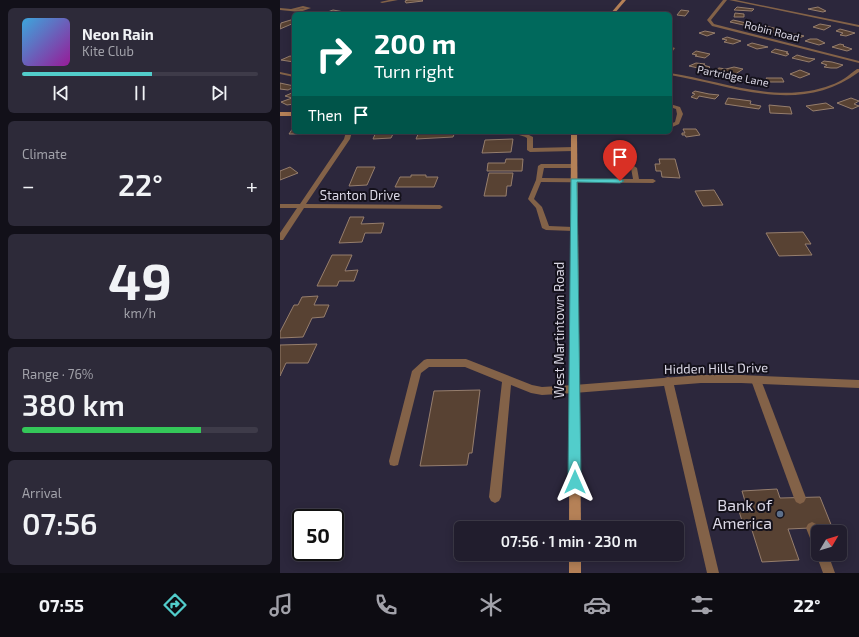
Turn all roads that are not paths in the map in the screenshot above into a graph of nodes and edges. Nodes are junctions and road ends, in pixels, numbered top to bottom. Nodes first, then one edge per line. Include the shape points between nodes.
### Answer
1 (396, 0) edge
2 (624, 0) edge
3 (725, 0) edge
4 (731, 0) edge
5 (382, 2) dead end
6 (280, 9) edge
7 (293, 9) junction
8 (302, 10) joint
9 (614, 12) edge
10 (859, 26) edge
11 (859, 62) edge
12 (859, 70) edge
13 (280, 73) edge
14 (672, 74) edge
15 (292, 76) edge
16 (672, 106) edge
17 (280, 114) edge
18 (292, 114) edge
19 (672, 125) edge
20 (348, 134) edge
21 (523, 134) edge
22 (574, 134) edge
23 (574, 149) junction
24 (573, 166) junction
25 (634, 168) dead end
26 (539, 180) junction
27 (573, 180) junction
28 (636, 181) junction
29 (653, 181) dead end
30 (280, 206) edge
31 (301, 206) junction
32 (440, 207) dead end
33 (573, 229) junction
34 (280, 238) edge
35 (756, 380) junction
36 (507, 381) junction
37 (668, 381) junction
38 (859, 384) edge
39 (574, 389) junction
40 (394, 461) dead end
41 (495, 497) dead end
42 (800, 498) dead end
43 (575, 521) edge
44 (575, 561) edge
45 (825, 561) edge
46 (575, 573) edge
47 (713, 573) edge
48 (829, 573) edge

1 - 5 street
2 - 9 main road
3 - 11 street, Robin Road via 709,20 713,25
4 - 10 street
6 - 7 street
7 - 8 street
7 - 8 street via 309,7
12 - 14 street, Partridge Lane via 825,89 788,93 750,91
13 - 15 street
16 - 19 street via 678,108 680,114 677,123
17 - 18 main road
20 - 31 street
21 - 23 street via 530,137 530,150
22 - 23 main road, West Martintown Road
23 - 24 main road, West Martintown Road
24 - 26 street via 541,166
24 - 27 main road, West Martintown Road
25 - 28 street
26 - 27 street
26 - 33 street via 531,199 539,207 546,228
27 - 28 street
27 - 33 main road, West Martintown Road
28 - 29 street
30 - 31 street, Stanton Drive
31 - 32 street, Stanton Drive
31 - 34 street
33 - 39 main road, West Martintown Road
35 - 37 street, Hidden Hills Drive
35 - 38 street, Hidden Hills Drive
35 - 42 street
36 - 39 street, Hidden Hills Drive via 542,391
36 - 40 street, Hidden Hills Drive via 466,363 422,365 417,371
36 - 41 street
37 - 39 street, Hidden Hills Drive
37 - 47 street
39 - 43 main road, West Martintown Road
44 - 46 main road
45 - 48 street

